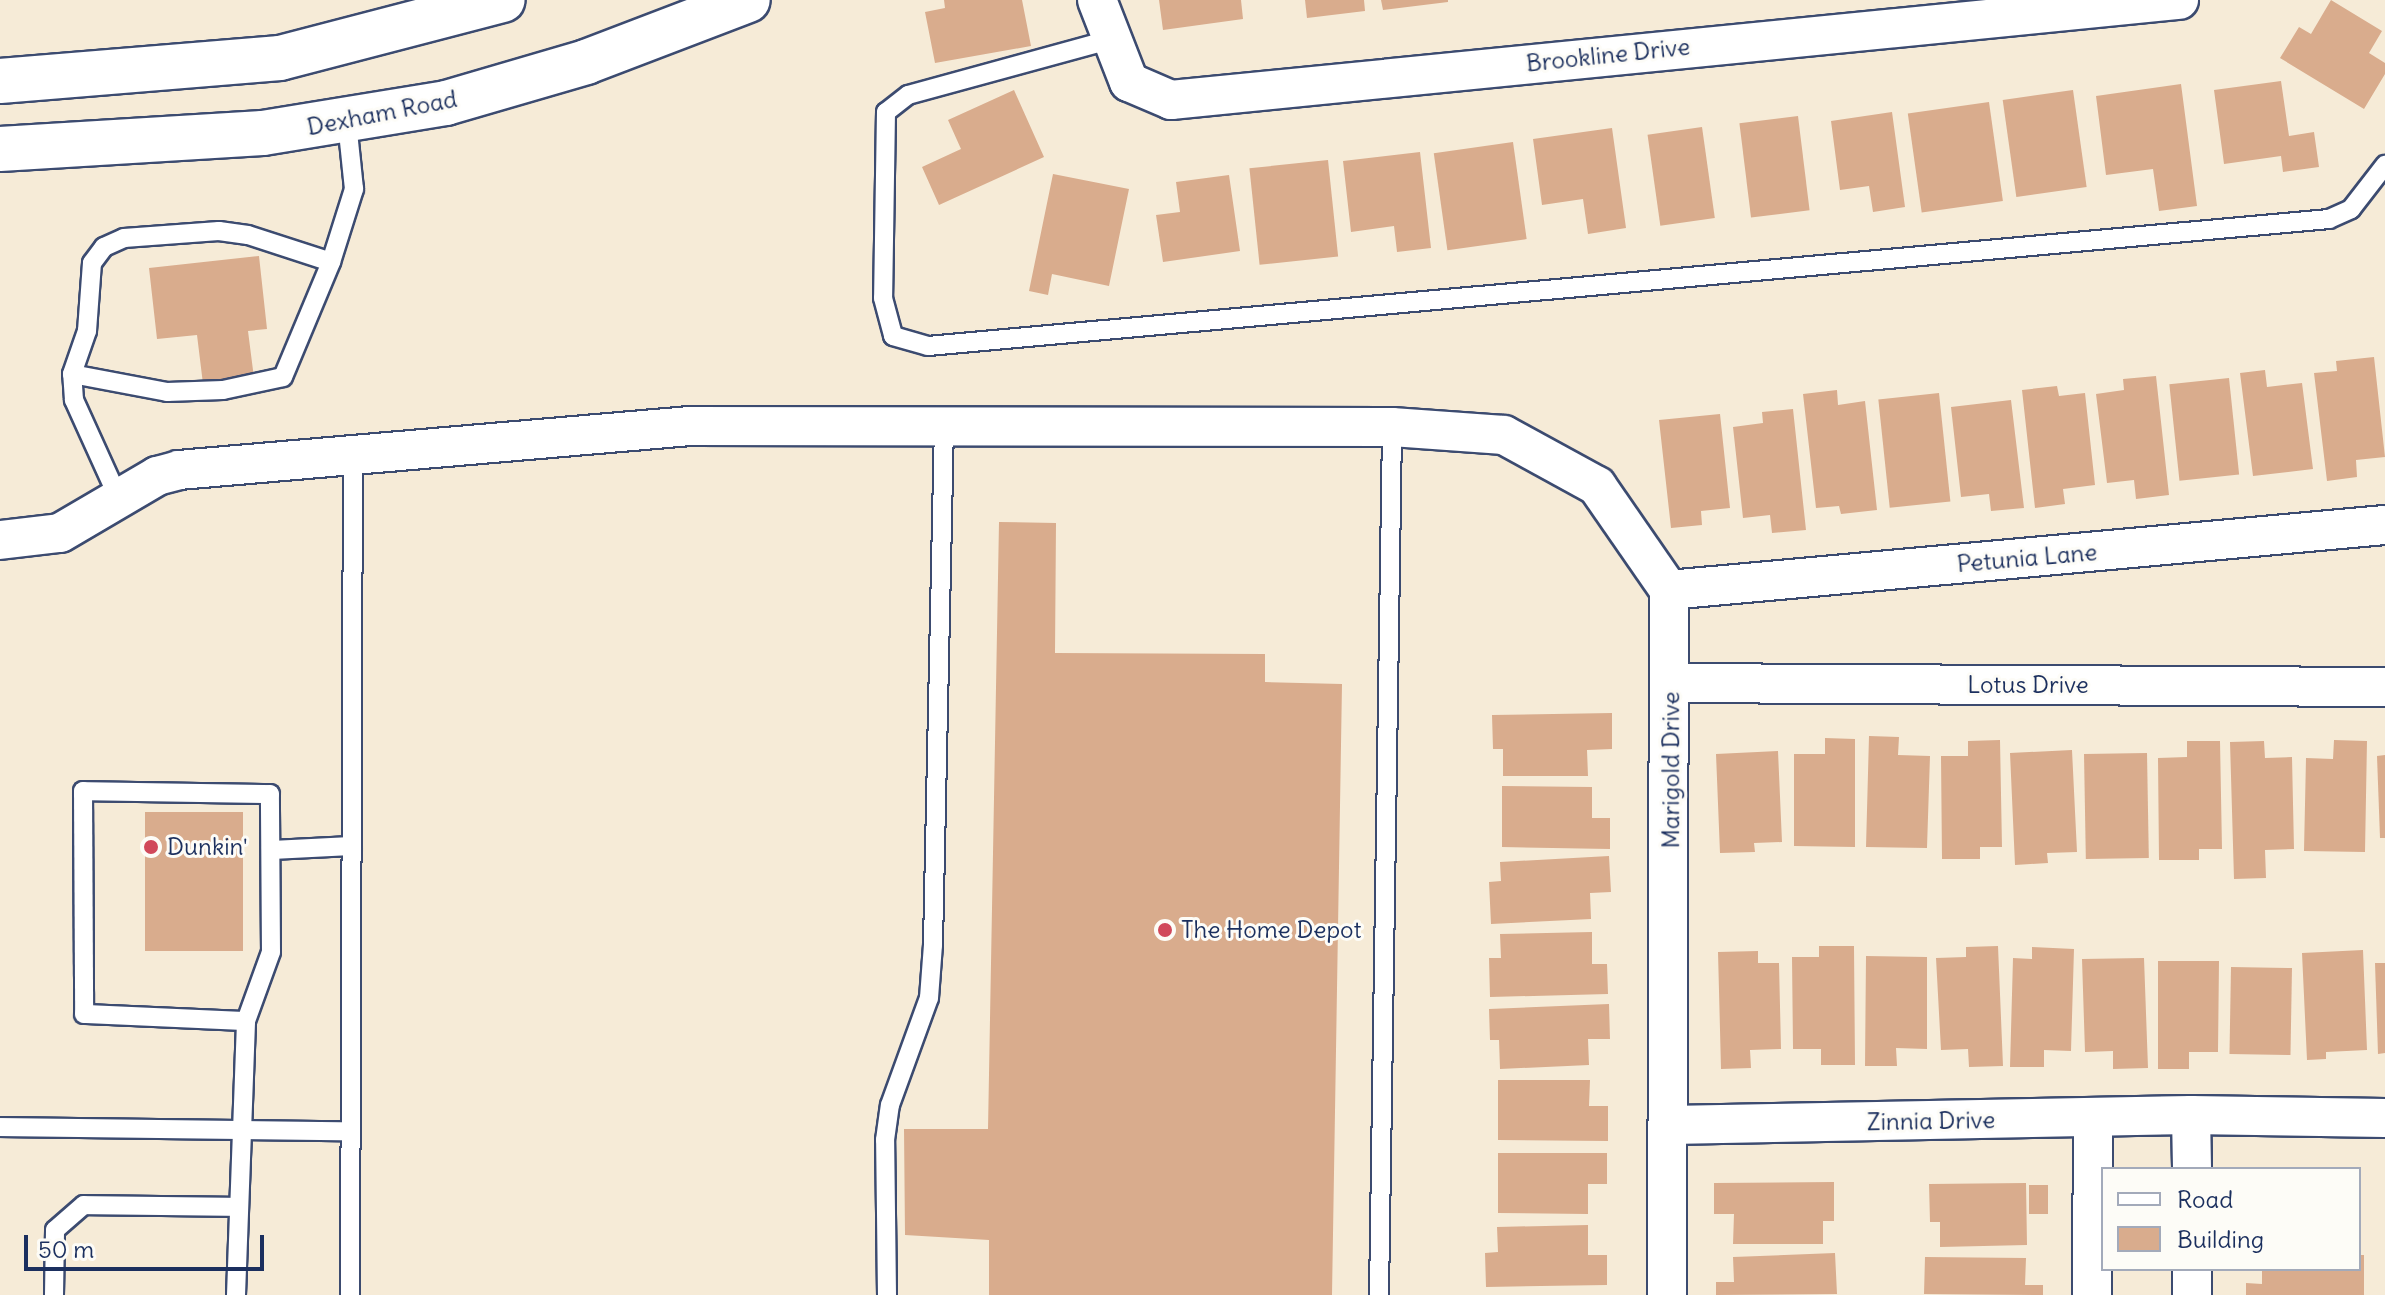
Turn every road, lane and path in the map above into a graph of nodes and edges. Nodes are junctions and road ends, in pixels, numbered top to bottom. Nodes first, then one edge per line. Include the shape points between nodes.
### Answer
1 (748, 0) edge
2 (1097, 0) edge
3 (2179, 0) edge
4 (496, 1) edge
5 (1109, 40) junction
6 (0, 81) edge
7 (347, 122) junction
8 (0, 149) edge
9 (2385, 165) edge
10 (331, 262) junction
11 (72, 374) junction
12 (944, 423) junction
13 (1392, 427) junction
14 (353, 454) junction
15 (118, 497) junction
16 (2385, 525) edge
17 (0, 540) edge
18 (1669, 590) junction
19 (1670, 683) junction
20 (2385, 687) edge
21 (352, 846) junction
22 (271, 850) junction
23 (246, 1021) junction
24 (2191, 1115) junction
25 (2093, 1118) junction
26 (2385, 1118) edge
27 (1670, 1125) junction
28 (0, 1127) edge
29 (240, 1128) junction
30 (351, 1131) junction
31 (2192, 1167) edge
32 (238, 1207) junction
33 (2192, 1271) edge
34 (54, 1295) edge
35 (236, 1295) edge
36 (350, 1295) edge
37 (887, 1295) edge
38 (1379, 1295) edge
39 (1667, 1295) edge
40 (2092, 1295) edge
41 (2192, 1295) edge

1 - 7 street, Dexham Road via 586,62 446,103
2 - 5 street, Brookline Drive
3 - 5 street, Brookline Drive via 1171,100 1129,82
4 - 6 street via 280,58
5 - 9 lane via 908,95 886,112 883,298 893,336 928,346 2329,219 2351,209
7 - 8 street, Dexham Road via 263,133
7 - 10 lane via 354,189
10 - 11 lane via 283,377 223,390 167,392
10 - 11 lane via 248,235 124,238 104,247 92,263 87,331
11 - 15 lane via 81,419
12 - 13 street
12 - 14 street via 690,426
12 - 37 lane via 932,958 929,998 890,1105 885,1140
13 - 18 street via 1504,435 1597,486
13 - 38 lane
14 - 15 street via 179,470
14 - 21 lane
15 - 17 street via 60,533
16 - 18 street, Petunia Lane
18 - 19 street, Marigold Drive
19 - 20 street, Lotus Drive
19 - 27 street, Marigold Drive
21 - 22 lane
21 - 30 lane
22 - 23 lane via 271,952
22 - 23 lane via 270,794 83,791 84,1014
23 - 29 lane
24 - 25 street, Zinnia Drive
24 - 26 street, Zinnia Drive
24 - 31 street
25 - 27 street, Zinnia Drive
25 - 40 street
27 - 39 street, Marigold Drive
28 - 29 lane
29 - 30 lane
29 - 32 lane
30 - 36 lane
32 - 34 lane via 84,1205 55,1230
32 - 35 lane
33 - 41 street

